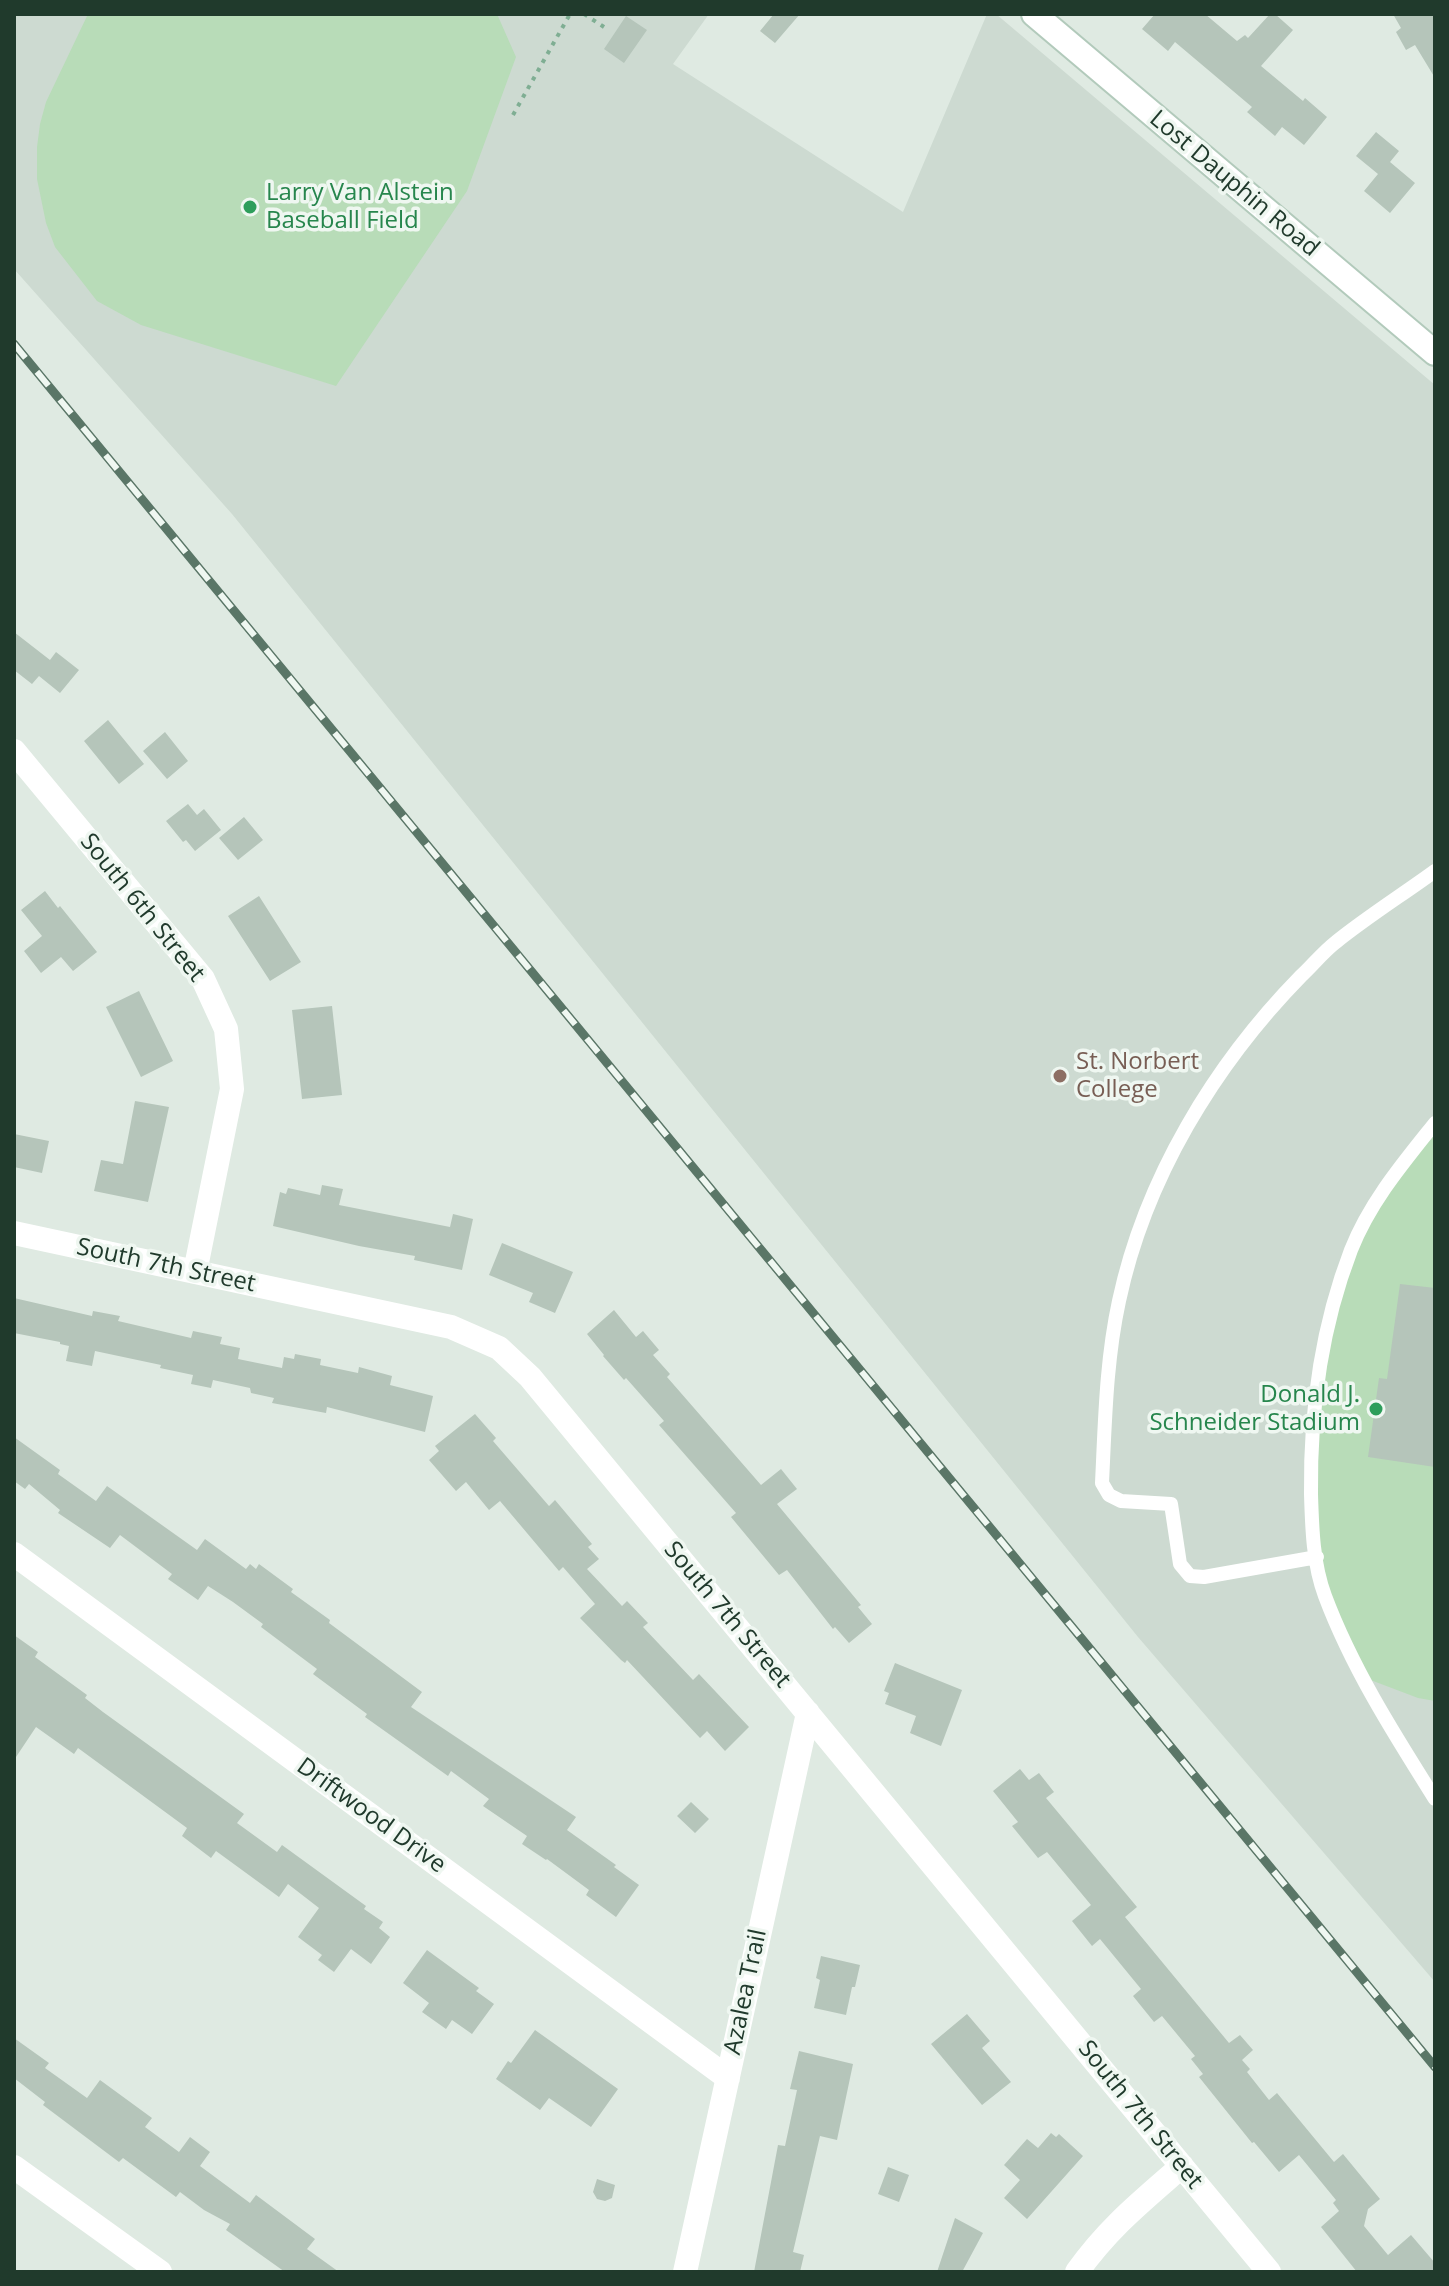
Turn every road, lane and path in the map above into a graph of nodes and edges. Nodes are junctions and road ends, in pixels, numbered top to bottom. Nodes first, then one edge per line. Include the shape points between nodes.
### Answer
1 (570, 14) edge
2 (1034, 14) edge
3 (588, 15) edge
4 (604, 27) dead end
5 (513, 115) dead end
6 (1435, 353) edge
7 (14, 751) edge
8 (1435, 871) edge
9 (1435, 1123) edge
10 (14, 1233) edge
11 (195, 1272) junction
12 (14, 1554) edge
13 (1317, 1557) junction
14 (808, 1713) junction
15 (1435, 1799) edge
16 (728, 2078) junction
17 (1182, 2166) junction
18 (14, 2167) edge
19 (160, 2272) edge
20 (685, 2272) edge
21 (1077, 2272) edge
22 (1269, 2272) edge

1 - 5 path
2 - 6 street, Lost Dauphin Road
3 - 4 path
7 - 11 street, South 6th Street via 203,979 226,1029 232,1089
8 - 13 lane via 1334,943 1228,1062 1161,1176 1118,1302 1106,1384 1102,1483 1109,1495 1121,1501 1171,1504 1180,1564 1190,1576
9 - 13 lane via 1374,1204 1352,1249 1332,1312 1318,1370 1311,1449
10 - 11 street, South 7th Street
11 - 14 street, South 7th Street via 451,1327 499,1348 530,1377
12 - 16 street, Driftwood Drive
13 - 15 lane via 1324,1593 1360,1676
14 - 16 street, Azalea Trail
14 - 17 street, South 7th Street
16 - 20 street, Azalea Trail
17 - 21 street via 1119,2220
17 - 22 street, South 7th Street
18 - 19 street

